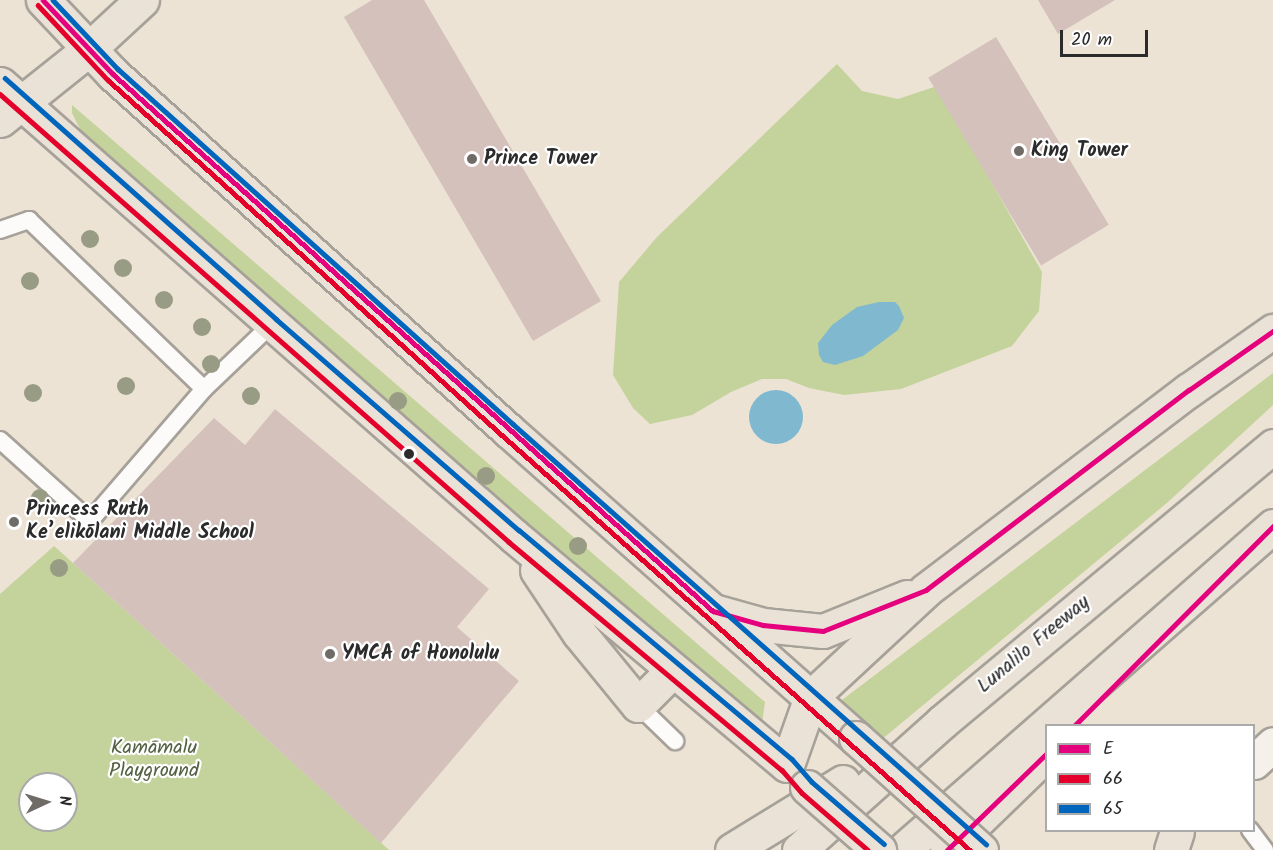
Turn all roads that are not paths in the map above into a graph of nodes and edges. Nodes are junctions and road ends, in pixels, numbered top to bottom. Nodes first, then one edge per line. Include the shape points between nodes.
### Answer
1 (43, 0) edge
2 (142, 0) edge
3 (89, 49) junction
4 (8, 102) edge
5 (0, 230) edge
6 (271, 325) junction
7 (1273, 331) edge
8 (204, 389) junction
9 (0, 440) edge
10 (1273, 446) edge
11 (1266, 532) edge
12 (514, 536) junction
13 (926, 590) junction
14 (713, 611) junction
15 (672, 671) junction
16 (811, 697) junction
17 (638, 705) junction
18 (942, 722) junction
19 (1047, 724) edge
20 (1076, 724) edge
21 (1045, 726) edge
22 (675, 741) dead end
23 (1273, 744) edge
24 (1045, 756) edge
25 (1255, 761) edge
26 (797, 776) junction
27 (1251, 832) edge
28 (732, 850) edge
29 (799, 850) edge
30 (879, 850) edge
31 (903, 850) edge
32 (947, 850) edge
33 (981, 850) edge
34 (1265, 850) edge

1 - 3 main road
2 - 3 main road
3 - 4 main road
3 - 14 main road
4 - 6 main road
5 - 8 lane via 29,220
6 - 8 lane
6 - 12 main road
7 - 13 main road
8 - 9 lane via 90,521
10 - 18 main road, Lunalilo Freeway
11 - 19 main road
11 - 20 main road
12 - 15 main road
12 - 17 main road via 579,633
13 - 14 main road via 823,632 763,625
13 - 16 main road
14 - 16 main road
15 - 17 main road
15 - 26 main road
16 - 26 main road
16 - 33 main road, bridge
17 - 22 lane
18 - 28 main road
18 - 29 main road, Lunalilo Freeway
21 - 31 main road
23 - 25 main road
24 - 32 main road
26 - 30 main road, bridge
27 - 34 lane

